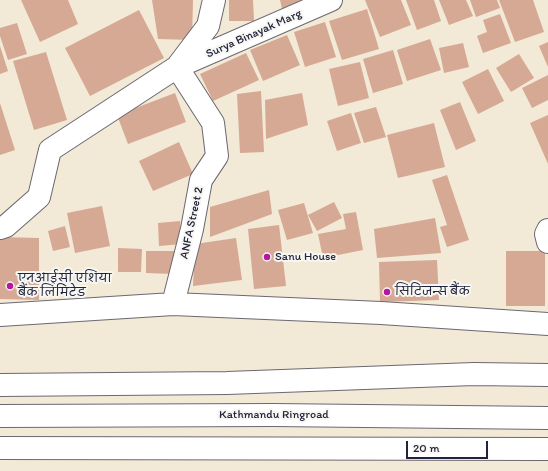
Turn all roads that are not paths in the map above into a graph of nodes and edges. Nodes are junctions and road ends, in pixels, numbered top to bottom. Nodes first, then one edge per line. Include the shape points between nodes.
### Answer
1 (214, 0) edge
2 (331, 0) edge
3 (177, 67) junction
4 (0, 228) edge
5 (548, 230) edge
6 (548, 242) edge
7 (173, 304) junction
8 (0, 315) edge
9 (548, 324) edge
10 (548, 375) edge
11 (0, 385) edge
12 (0, 416) edge
13 (548, 418) edge
14 (0, 448) edge
15 (548, 449) edge

1 - 3 main road via 208,26
2 - 3 main road, Surya Binayak Marg
3 - 4 main road via 50,150 39,198 6,226
3 - 7 main road, ANFA Street 2 via 213,123 218,156 200,180 192,229
5 - 6 main road
7 - 8 main road
7 - 9 main road via 381,313
10 - 11 main road via 474,374 227,383
12 - 13 main road, Kathmandu Ringroad
14 - 15 main road

